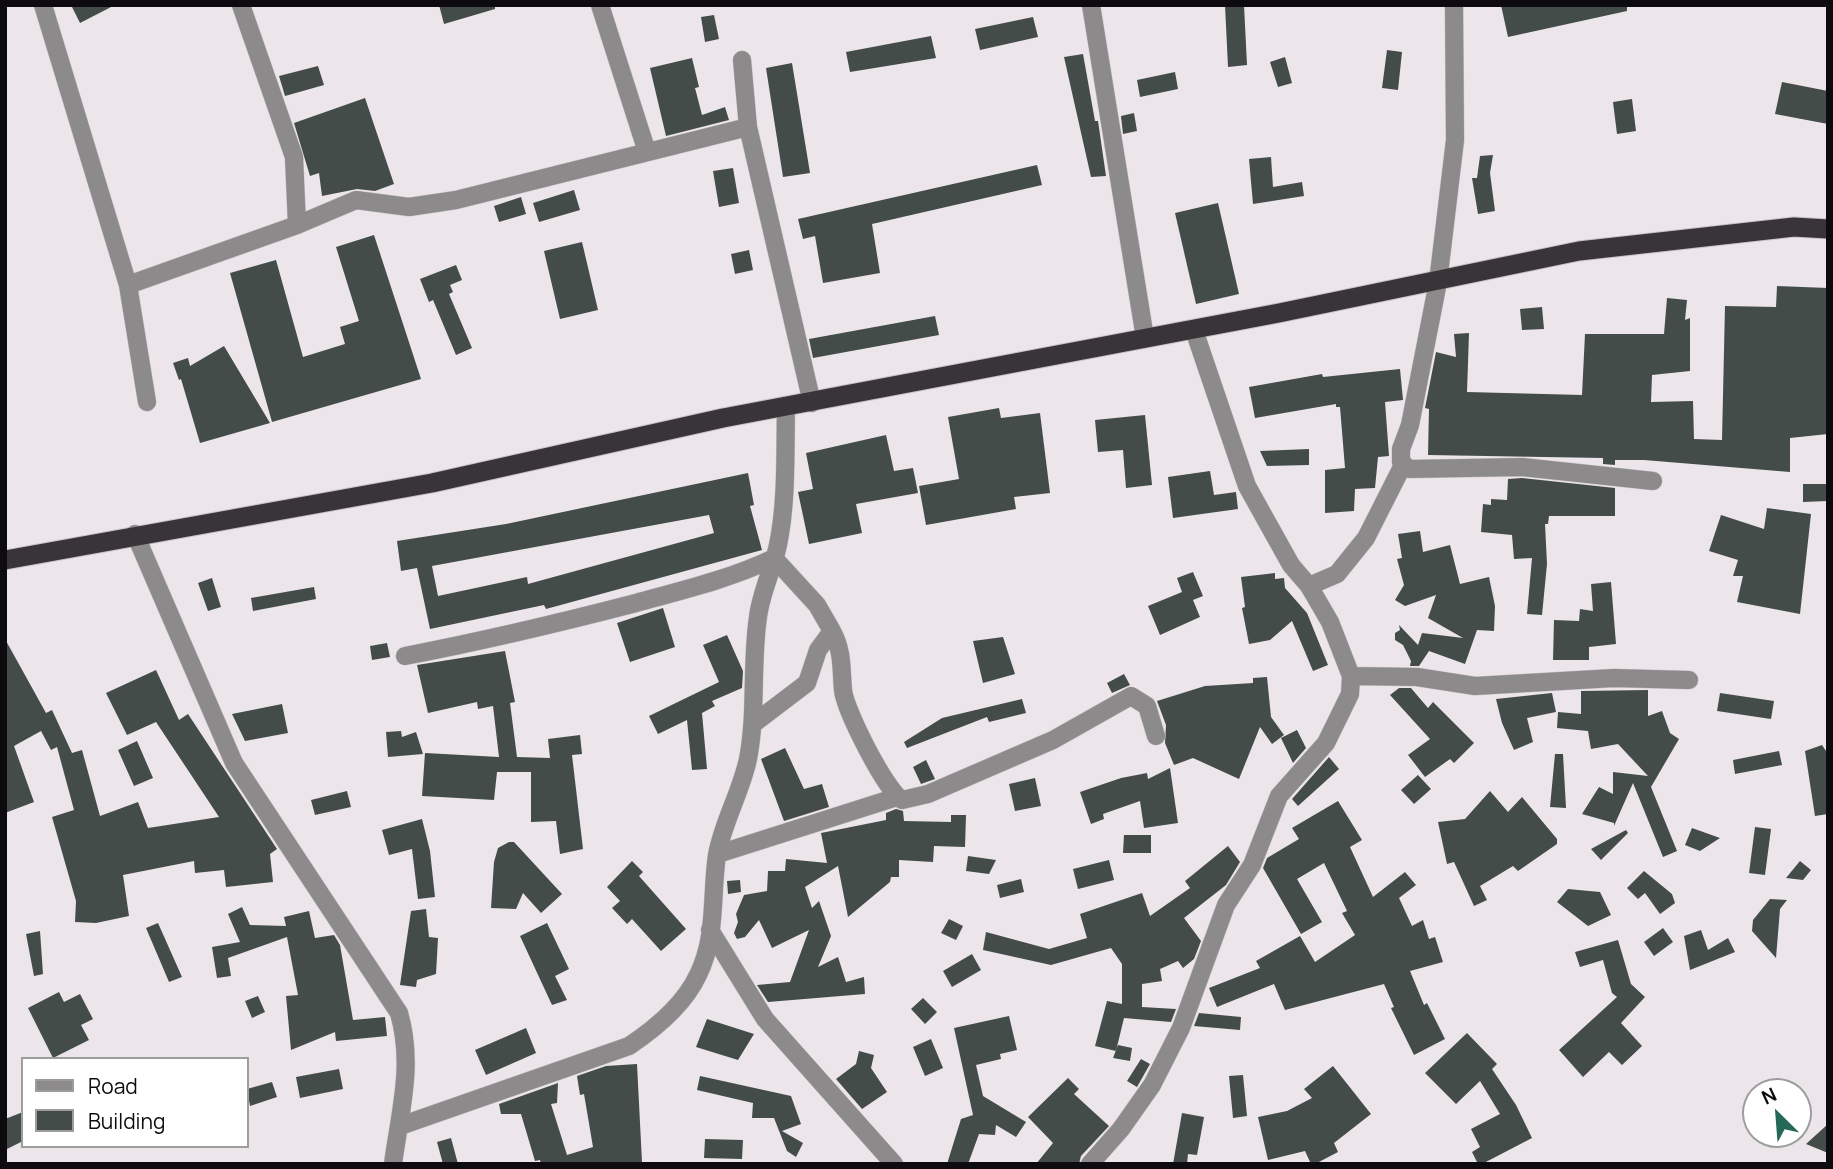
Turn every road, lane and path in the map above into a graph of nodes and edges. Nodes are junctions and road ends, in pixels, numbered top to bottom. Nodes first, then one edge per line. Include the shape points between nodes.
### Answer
1 (43, 5) edge
2 (241, 5) edge
3 (600, 5) edge
4 (1091, 5) edge
5 (1454, 5) edge
6 (742, 60) dead end
7 (748, 127) junction
8 (647, 152) junction
9 (297, 225) junction
10 (1828, 229) edge
11 (1438, 282) junction
12 (128, 285) junction
13 (1194, 330) junction
14 (1145, 338) junction
15 (147, 402) dead end
16 (812, 403) junction
17 (786, 408) junction
18 (1403, 466) junction
19 (1653, 481) dead end
20 (135, 534) junction
21 (774, 558) junction
22 (5, 560) edge
23 (1309, 586) junction
24 (832, 631) junction
25 (405, 656) dead end
26 (1351, 676) junction
27 (1689, 680) dead end
28 (753, 724) junction
29 (1156, 736) dead end
30 (897, 797) junction
31 (718, 854) junction
32 (710, 930) junction
33 (400, 1125) junction
34 (393, 1164) edge
35 (894, 1164) edge
36 (1090, 1164) edge

1 - 12 street
2 - 9 street via 294,157
3 - 8 street
4 - 14 street
5 - 11 street via 1454,140
6 - 7 street
7 - 8 street
7 - 16 street
8 - 9 street via 409,207 356,200
9 - 12 street
10 - 11 highway via 1794,227 1579,251
11 - 13 highway
11 - 18 street via 1410,425 1401,449
12 - 15 street
13 - 14 highway
13 - 23 street via 1247,486 1291,565
14 - 16 highway
16 - 17 highway
17 - 20 highway via 432,483
17 - 21 street via 783,506
18 - 19 street via 1522,467
18 - 23 street via 1366,538 1337,574
20 - 22 highway
20 - 33 street via 234,763 399,1013 407,1041
21 - 24 street via 817,605
21 - 25 street via 714,581 523,634
21 - 28 street via 758,613 752,667
23 - 26 street via 1330,622
24 - 28 street via 818,650 807,683
24 - 30 street via 839,645 843,688 855,730
26 - 27 street via 1418,677 1475,686 1614,678
26 - 36 street via 1350,694 1326,743 1279,796 1252,865 1226,905 1181,1028 1152,1085
28 - 31 street via 747,762
29 - 30 street via 1147,706 1131,696 1053,740 928,794
30 - 31 street
31 - 32 street
32 - 33 street via 699,974 672,1011 629,1046
32 - 35 street via 765,1019
33 - 34 street

